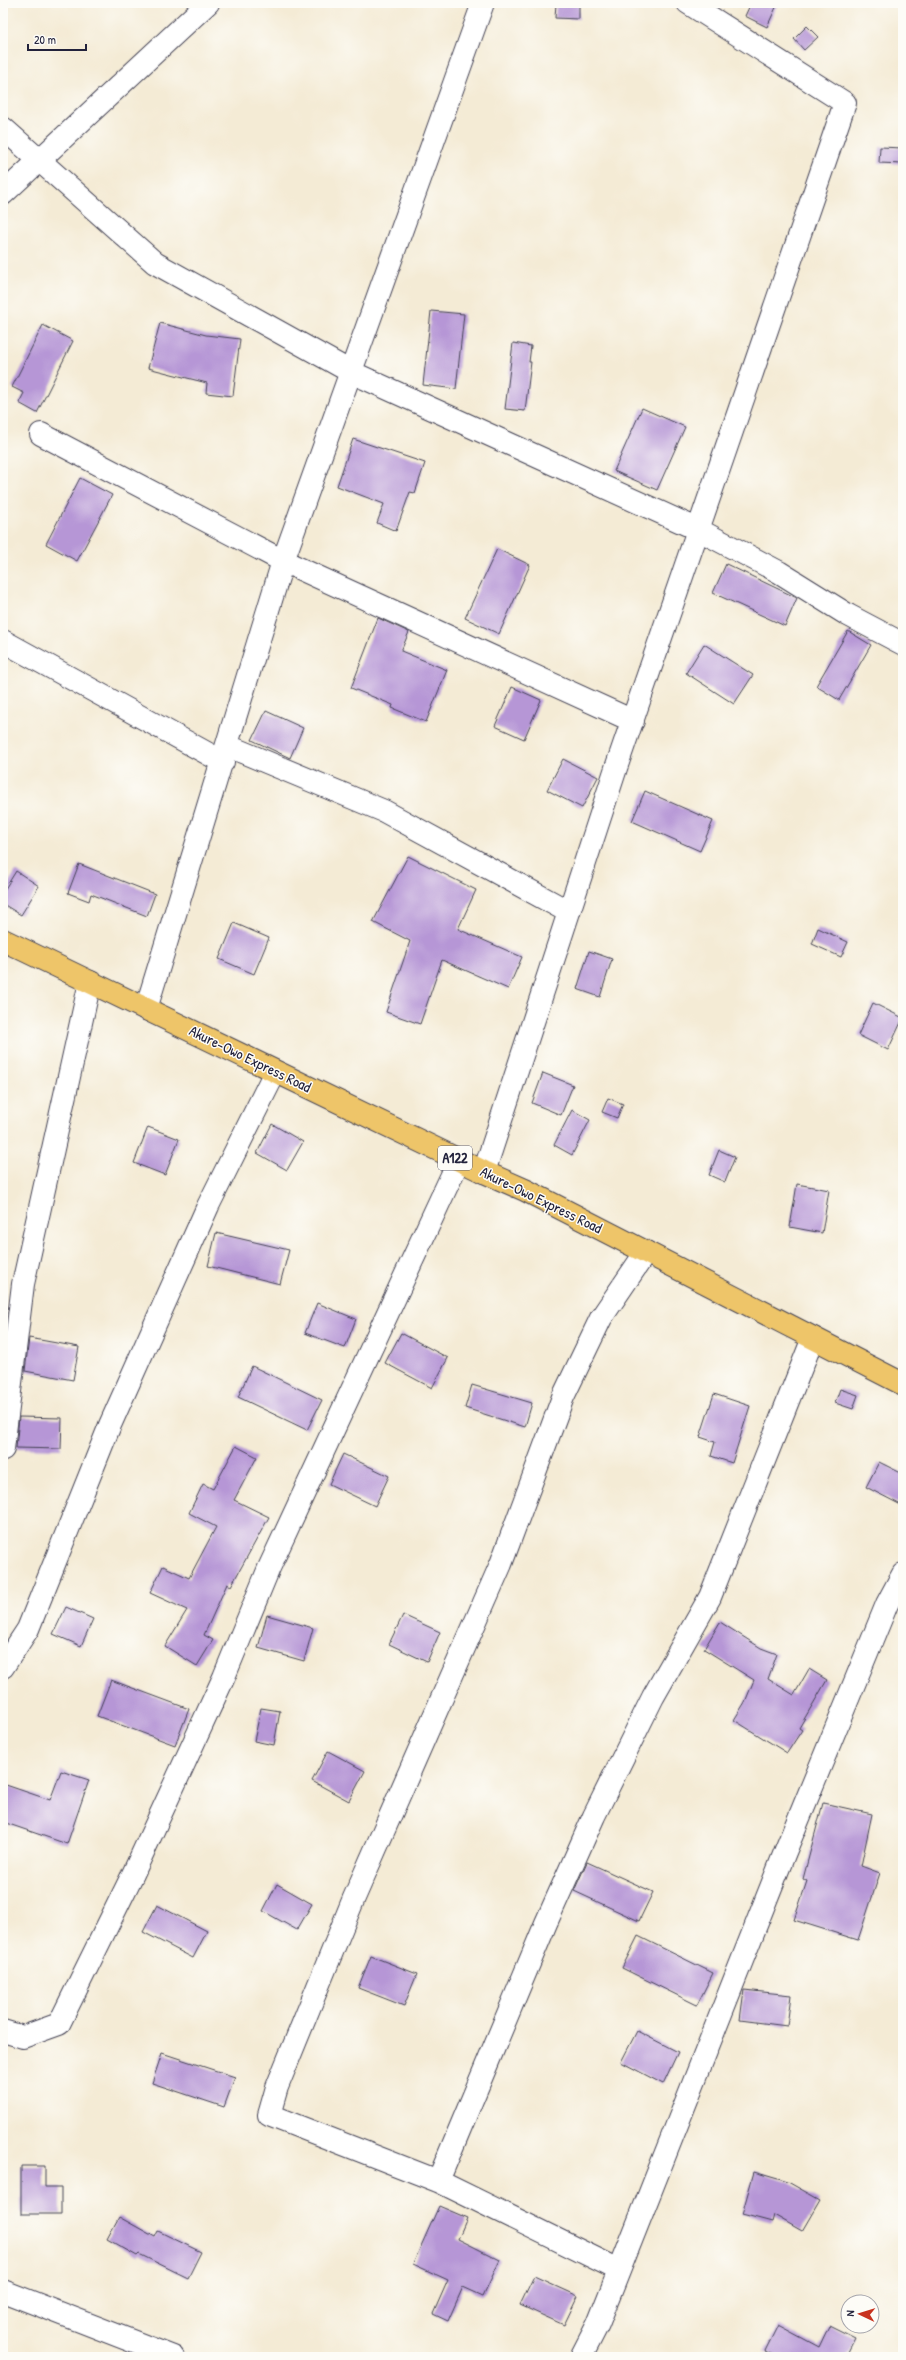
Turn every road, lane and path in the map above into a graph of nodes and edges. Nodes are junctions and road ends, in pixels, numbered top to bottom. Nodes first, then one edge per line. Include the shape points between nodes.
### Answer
1 (208, 3) edge
2 (483, 3) edge
3 (688, 3) edge
4 (3, 128) edge
5 (39, 160) junction
6 (3, 194) edge
7 (351, 372) junction
8 (41, 434) dead end
9 (699, 530) junction
10 (283, 561) junction
11 (3, 641) edge
12 (903, 644) edge
13 (633, 721) junction
14 (226, 754) junction
15 (569, 912) junction
16 (3, 940) edge
17 (90, 982) junction
18 (146, 1009) junction
19 (275, 1072) junction
20 (459, 1160) junction
21 (484, 1172) junction
22 (646, 1252) junction
23 (813, 1338) junction
24 (903, 1384) edge
25 (3, 1449) edge
26 (903, 1574) edge
27 (3, 1667) edge
28 (3, 2030) edge
29 (438, 2181) junction
30 (619, 2270) junction
31 (3, 2291) edge
32 (173, 2357) edge
33 (581, 2357) edge

1 - 5 street
2 - 7 street
3 - 9 street via 846,103
4 - 5 street
5 - 6 street
5 - 7 street via 155,263
7 - 9 street
7 - 10 street
8 - 10 street
9 - 12 street via 779,572 848,615
9 - 13 street
10 - 13 street
10 - 14 street
11 - 14 street
13 - 15 street
14 - 15 street via 384,811
14 - 18 street
15 - 21 street
16 - 17 highway, Akure-Owo Express Road / A122
17 - 18 highway, Akure-Owo Express Road / A122
17 - 25 street via 23,1284
18 - 19 highway, Akure-Owo Express Road / A122
19 - 20 highway, Akure-Owo Express Road / A122
19 - 27 street via 208,1206 110,1425 28,1629
20 - 21 highway, Akure-Owo Express Road / A122
20 - 28 street via 269,1568 224,1677 133,1874 59,2024 23,2037
21 - 22 highway, Akure-Owo Express Road / A122 via 525,1190
22 - 23 highway, Akure-Owo Express Road / A122
22 - 29 street via 601,1318 563,1397 501,1564 354,1898 277,2087 269,2116
23 - 24 highway, Akure-Owo Express Road / A122
23 - 29 street via 710,1597 653,1697 594,1816 546,1923
26 - 30 street via 887,1604 785,1852
29 - 30 street
30 - 33 street via 598,2324
31 - 32 street

